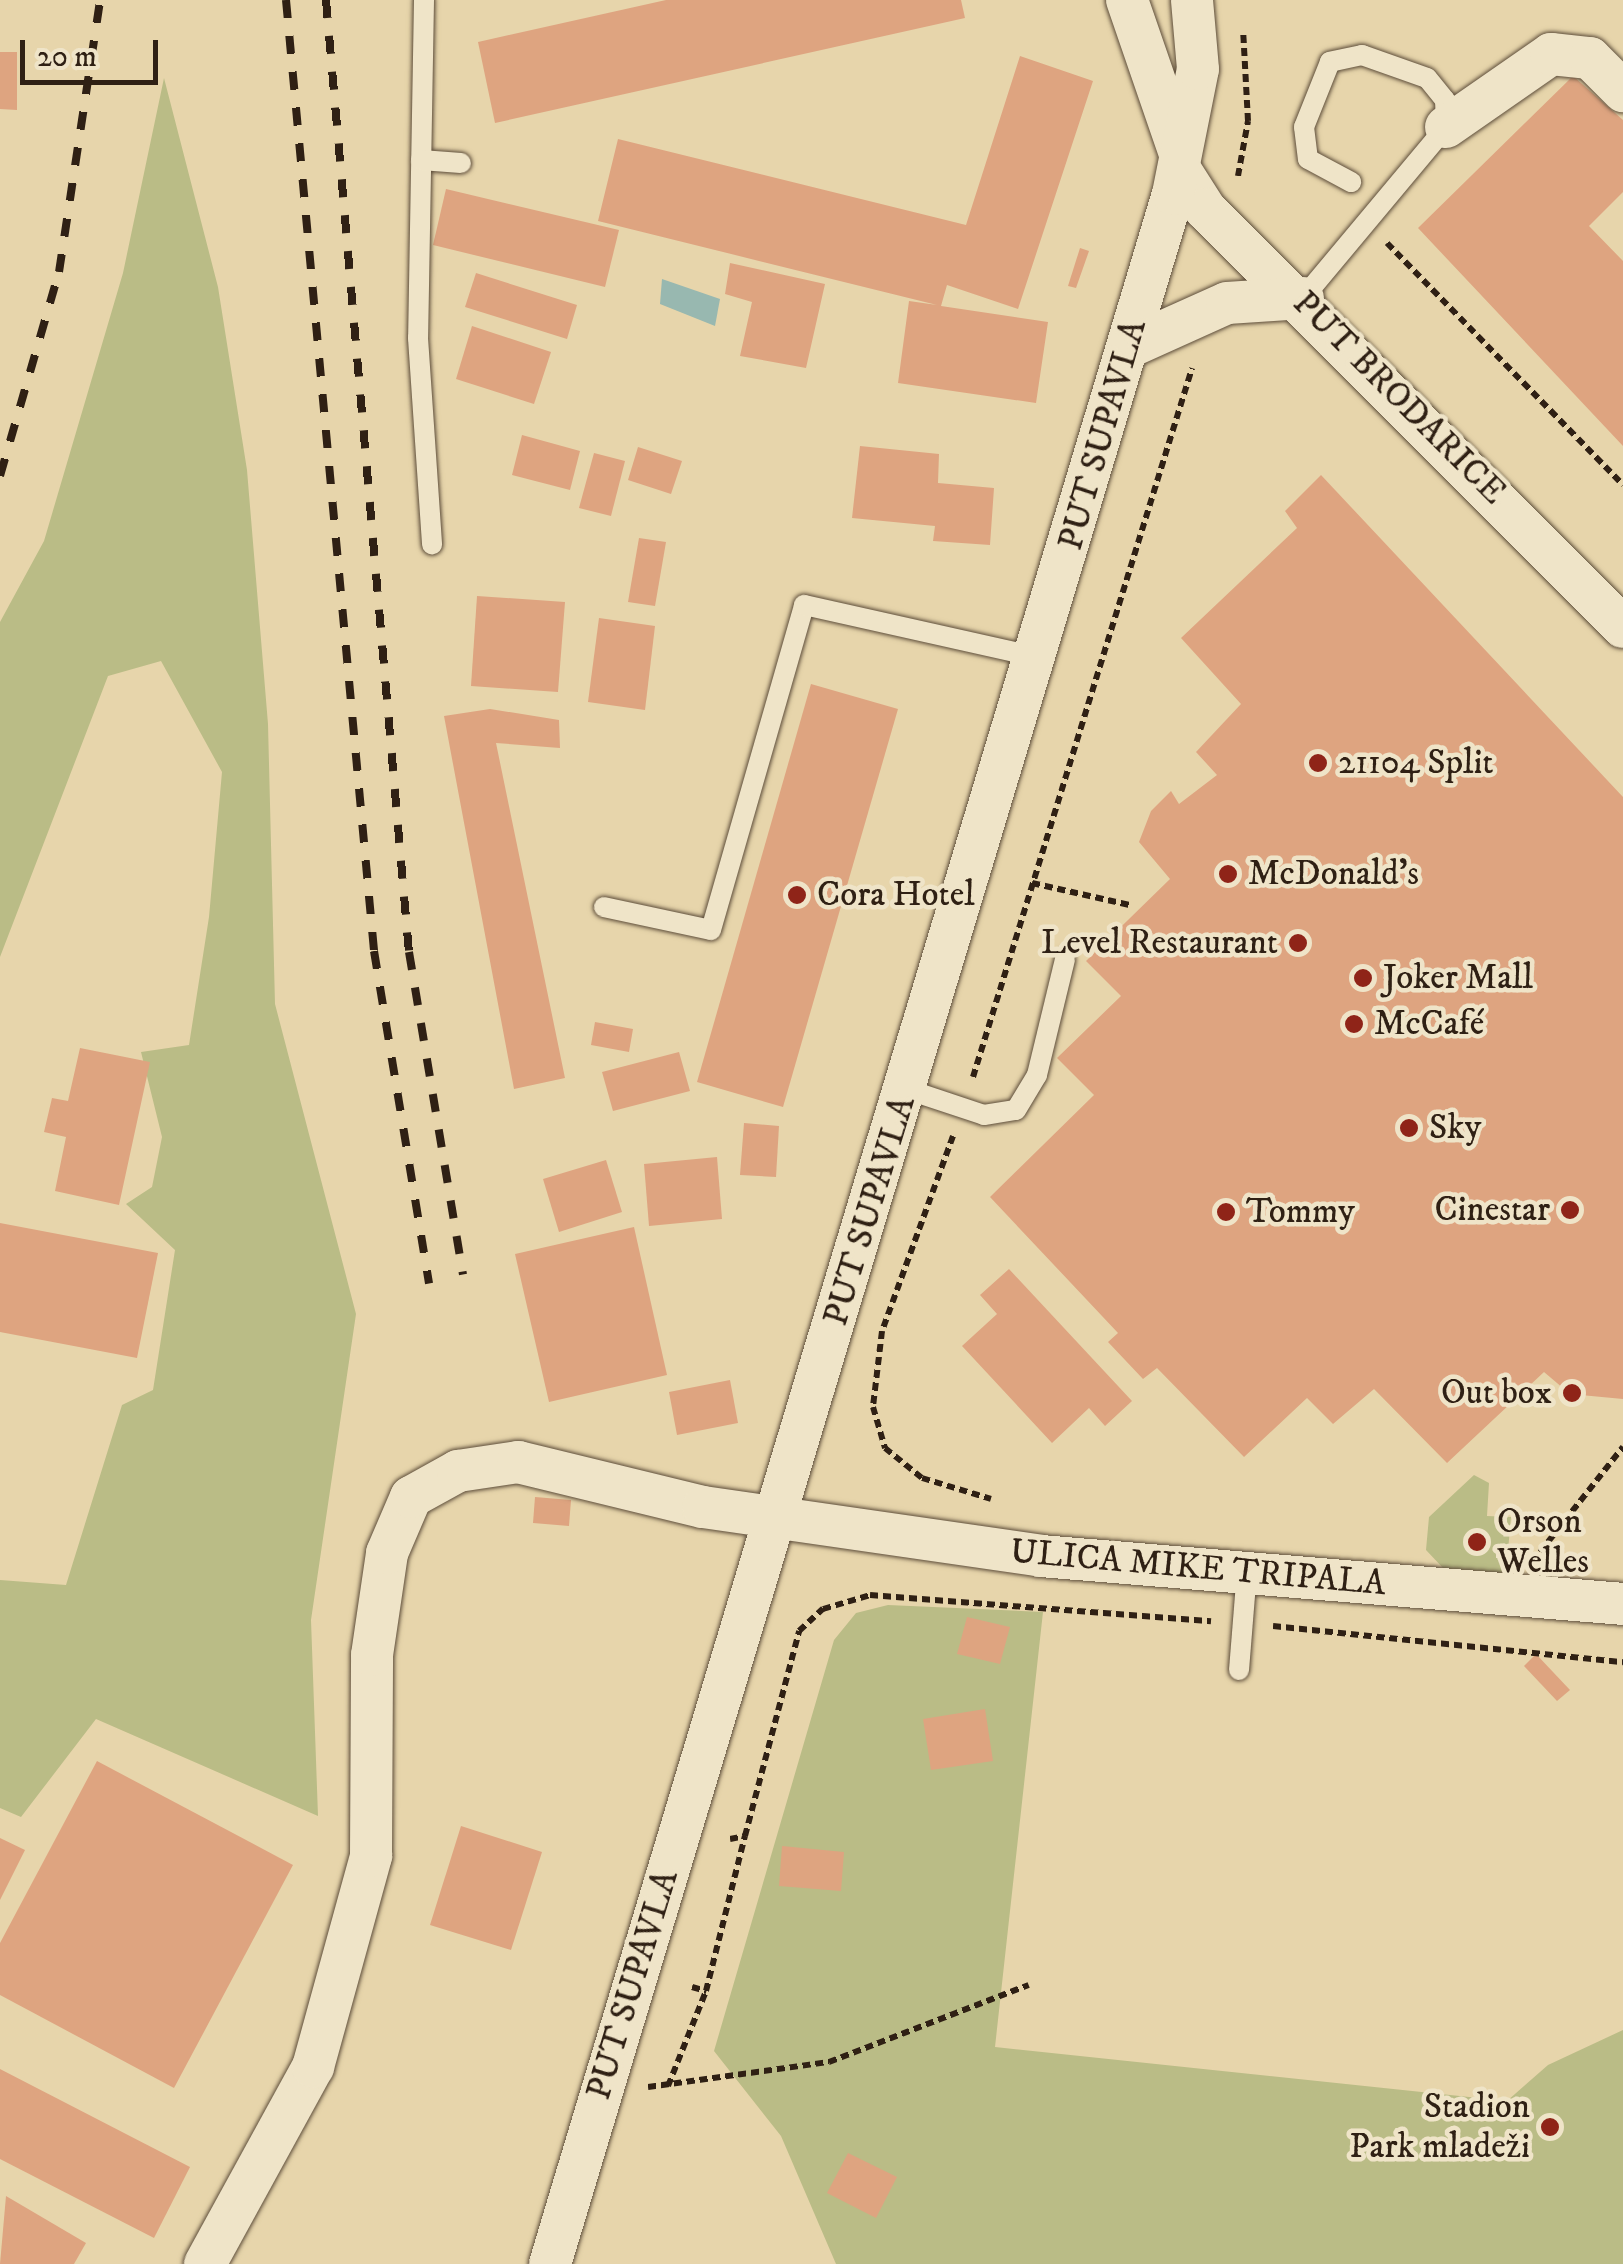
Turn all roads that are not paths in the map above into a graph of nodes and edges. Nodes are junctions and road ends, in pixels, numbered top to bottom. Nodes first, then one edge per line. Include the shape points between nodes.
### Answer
1 (424, 0) edge
2 (1127, 0) edge
3 (1192, 0) edge
4 (1623, 91) edge
5 (1446, 126) junction
6 (421, 160) junction
7 (1180, 161) junction
8 (461, 163) dead end
9 (1351, 182) dead end
10 (1303, 298) junction
11 (1129, 347) junction
12 (432, 545) dead end
13 (1623, 627) edge
14 (1037, 657) junction
15 (604, 907) dead end
16 (1065, 958) dead end
17 (906, 1088) junction
18 (774, 1520) junction
19 (1247, 1571) junction
20 (1623, 1604) edge
21 (1239, 1670) dead end
22 (205, 2264) edge
23 (550, 2264) edge

1 - 6 lane
2 - 7 street
3 - 7 street, PUT SUPAVLA via 1198,69
4 - 5 street via 1590,58 1551,54
5 - 9 lane via 1445,100 1427,78 1362,55 1330,62 1304,126 1308,159
5 - 10 lane via 1362,216
6 - 8 lane
6 - 12 lane via 418,338
7 - 10 street, PUT BRODARICE via 1232,236
7 - 11 street, PUT SUPAVLA
10 - 11 street via 1227,303
10 - 13 street, PUT BRODARICE
11 - 14 street, PUT SUPAVLA
14 - 15 lane via 804,605 711,930
14 - 17 street, PUT SUPAVLA
16 - 17 lane via 1037,1075 1016,1110 963,1108
17 - 18 street, PUT SUPAVLA
18 - 19 street, ULICA MIKE TRIPALA
18 - 22 street, ULICA MIKE TRIPALA via 518,1462 458,1471 411,1497 387,1554 372,1654 370,1856 313,2067
18 - 23 street, PUT SUPAVLA
19 - 20 street, ULICA MIKE TRIPALA
19 - 21 lane

